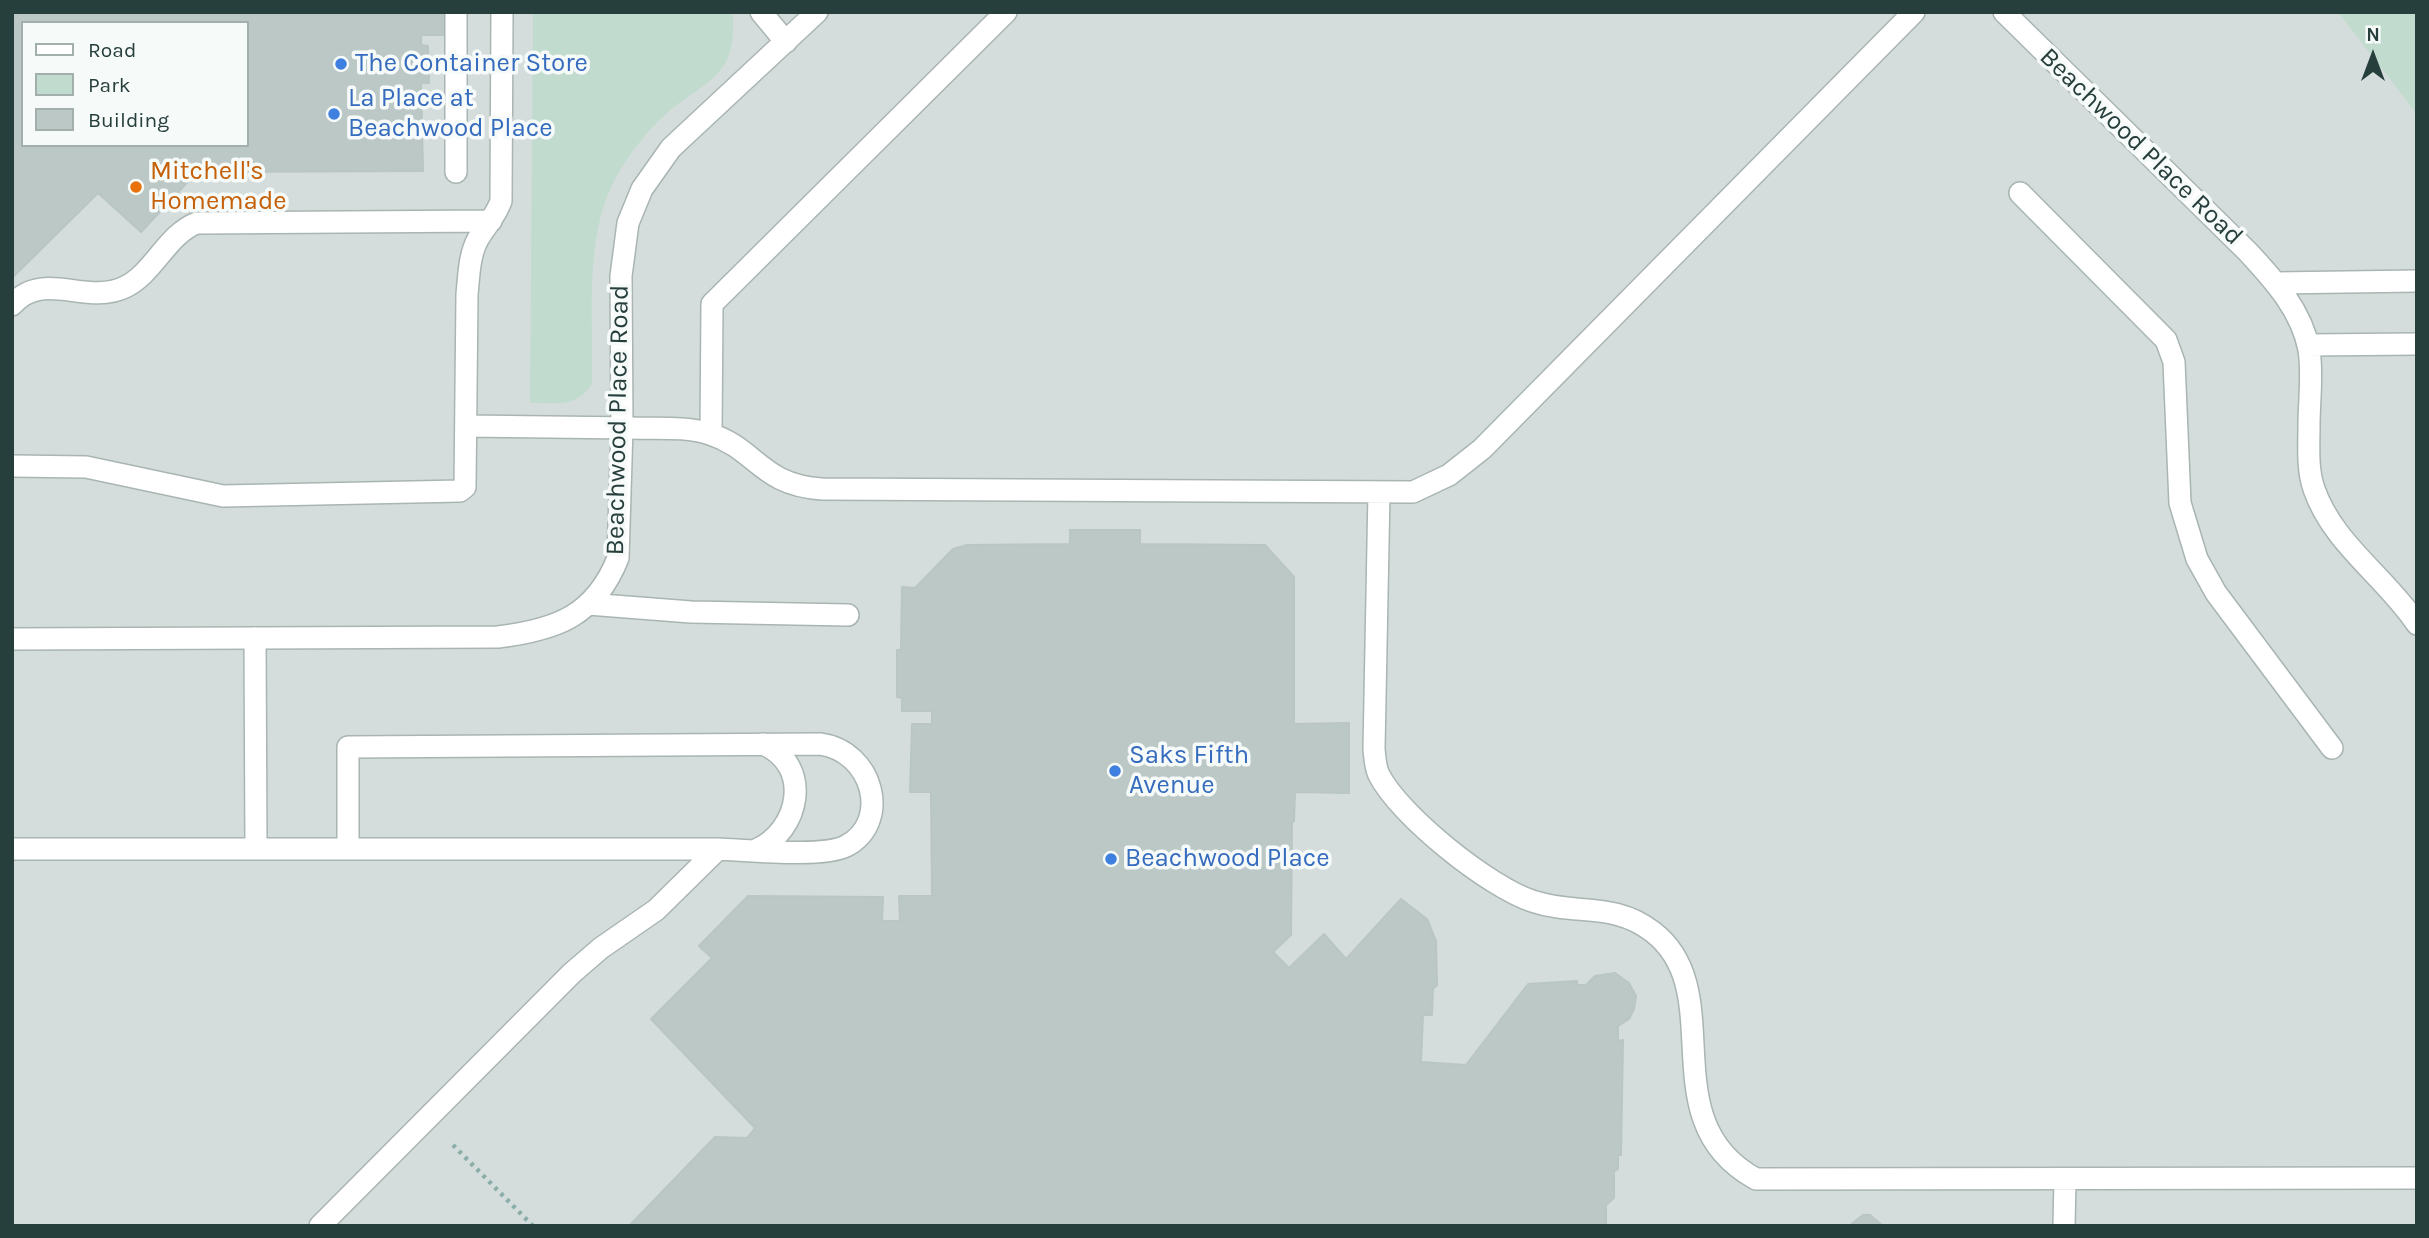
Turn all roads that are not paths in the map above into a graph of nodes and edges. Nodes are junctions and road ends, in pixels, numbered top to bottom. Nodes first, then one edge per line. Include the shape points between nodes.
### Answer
1 (456, 12) edge
2 (502, 12) edge
3 (761, 12) edge
4 (817, 12) edge
5 (1006, 12) edge
6 (1913, 12) edge
7 (2004, 12) edge
8 (786, 41) junction
9 (456, 172) dead end
10 (2020, 193) dead end
11 (491, 221) junction
12 (2417, 281) edge
13 (2276, 283) junction
14 (12, 305) edge
15 (2417, 344) edge
16 (2308, 345) junction
17 (466, 426) junction
18 (622, 428) junction
19 (711, 434) junction
20 (12, 466) edge
21 (1379, 492) junction
22 (588, 604) junction
23 (848, 615) dead end
24 (2417, 624) edge
25 (255, 638) junction
26 (12, 639) edge
27 (763, 744) junction
28 (2332, 748) dead end
29 (12, 849) edge
30 (256, 849) junction
31 (348, 849) junction
32 (718, 849) junction
33 (756, 850) junction
34 (2417, 1178) edge
35 (2064, 1179) junction
36 (320, 1226) edge
37 (2064, 1226) edge

1 - 9 street
2 - 11 street via 503,184
3 - 8 street
4 - 8 street, Beachwood Place Road
5 - 19 street via 712,304
6 - 21 street via 1466,464 1413,492
7 - 13 street, Beachwood Place Road
8 - 18 street, Beachwood Place Road via 671,148 642,189 623,250
10 - 28 street via 2166,340 2174,362 2182,516 2197,559 2216,593
11 - 14 street via 197,223 184,229 139,278 115,291 42,287 27,291
11 - 17 street via 476,242 467,294
12 - 13 street
13 - 16 street, Beachwood Place Road via 2303,327
15 - 16 street
16 - 24 street, Beachwood Place Road via 2310,467 2321,507 2331,525
17 - 18 street
17 - 20 street via 465,487 453,494 223,496 86,467
18 - 19 street
18 - 22 street, Beachwood Place Road via 618,558 610,577
19 - 21 street via 773,476 805,488
21 - 35 street via 1374,749 1378,774 1404,807 1494,884 1534,902 1616,912 1654,933 1672,950 1690,991 1692,1074 1698,1096 1714,1138 1739,1169 1756,1179
22 - 23 street via 691,612
22 - 25 street, Beachwood Place Road via 551,629 498,637
25 - 26 street, Beachwood Place Road
25 - 30 street
27 - 31 street via 348,747
27 - 33 street via 791,767 795,790 786,826 773,842
27 - 33 street via 820,744 843,750 864,770 871,803 864,826 842,848
29 - 30 street
30 - 31 street
31 - 32 street
32 - 33 street
32 - 36 street via 656,910 572,973
34 - 35 street
35 - 37 street

